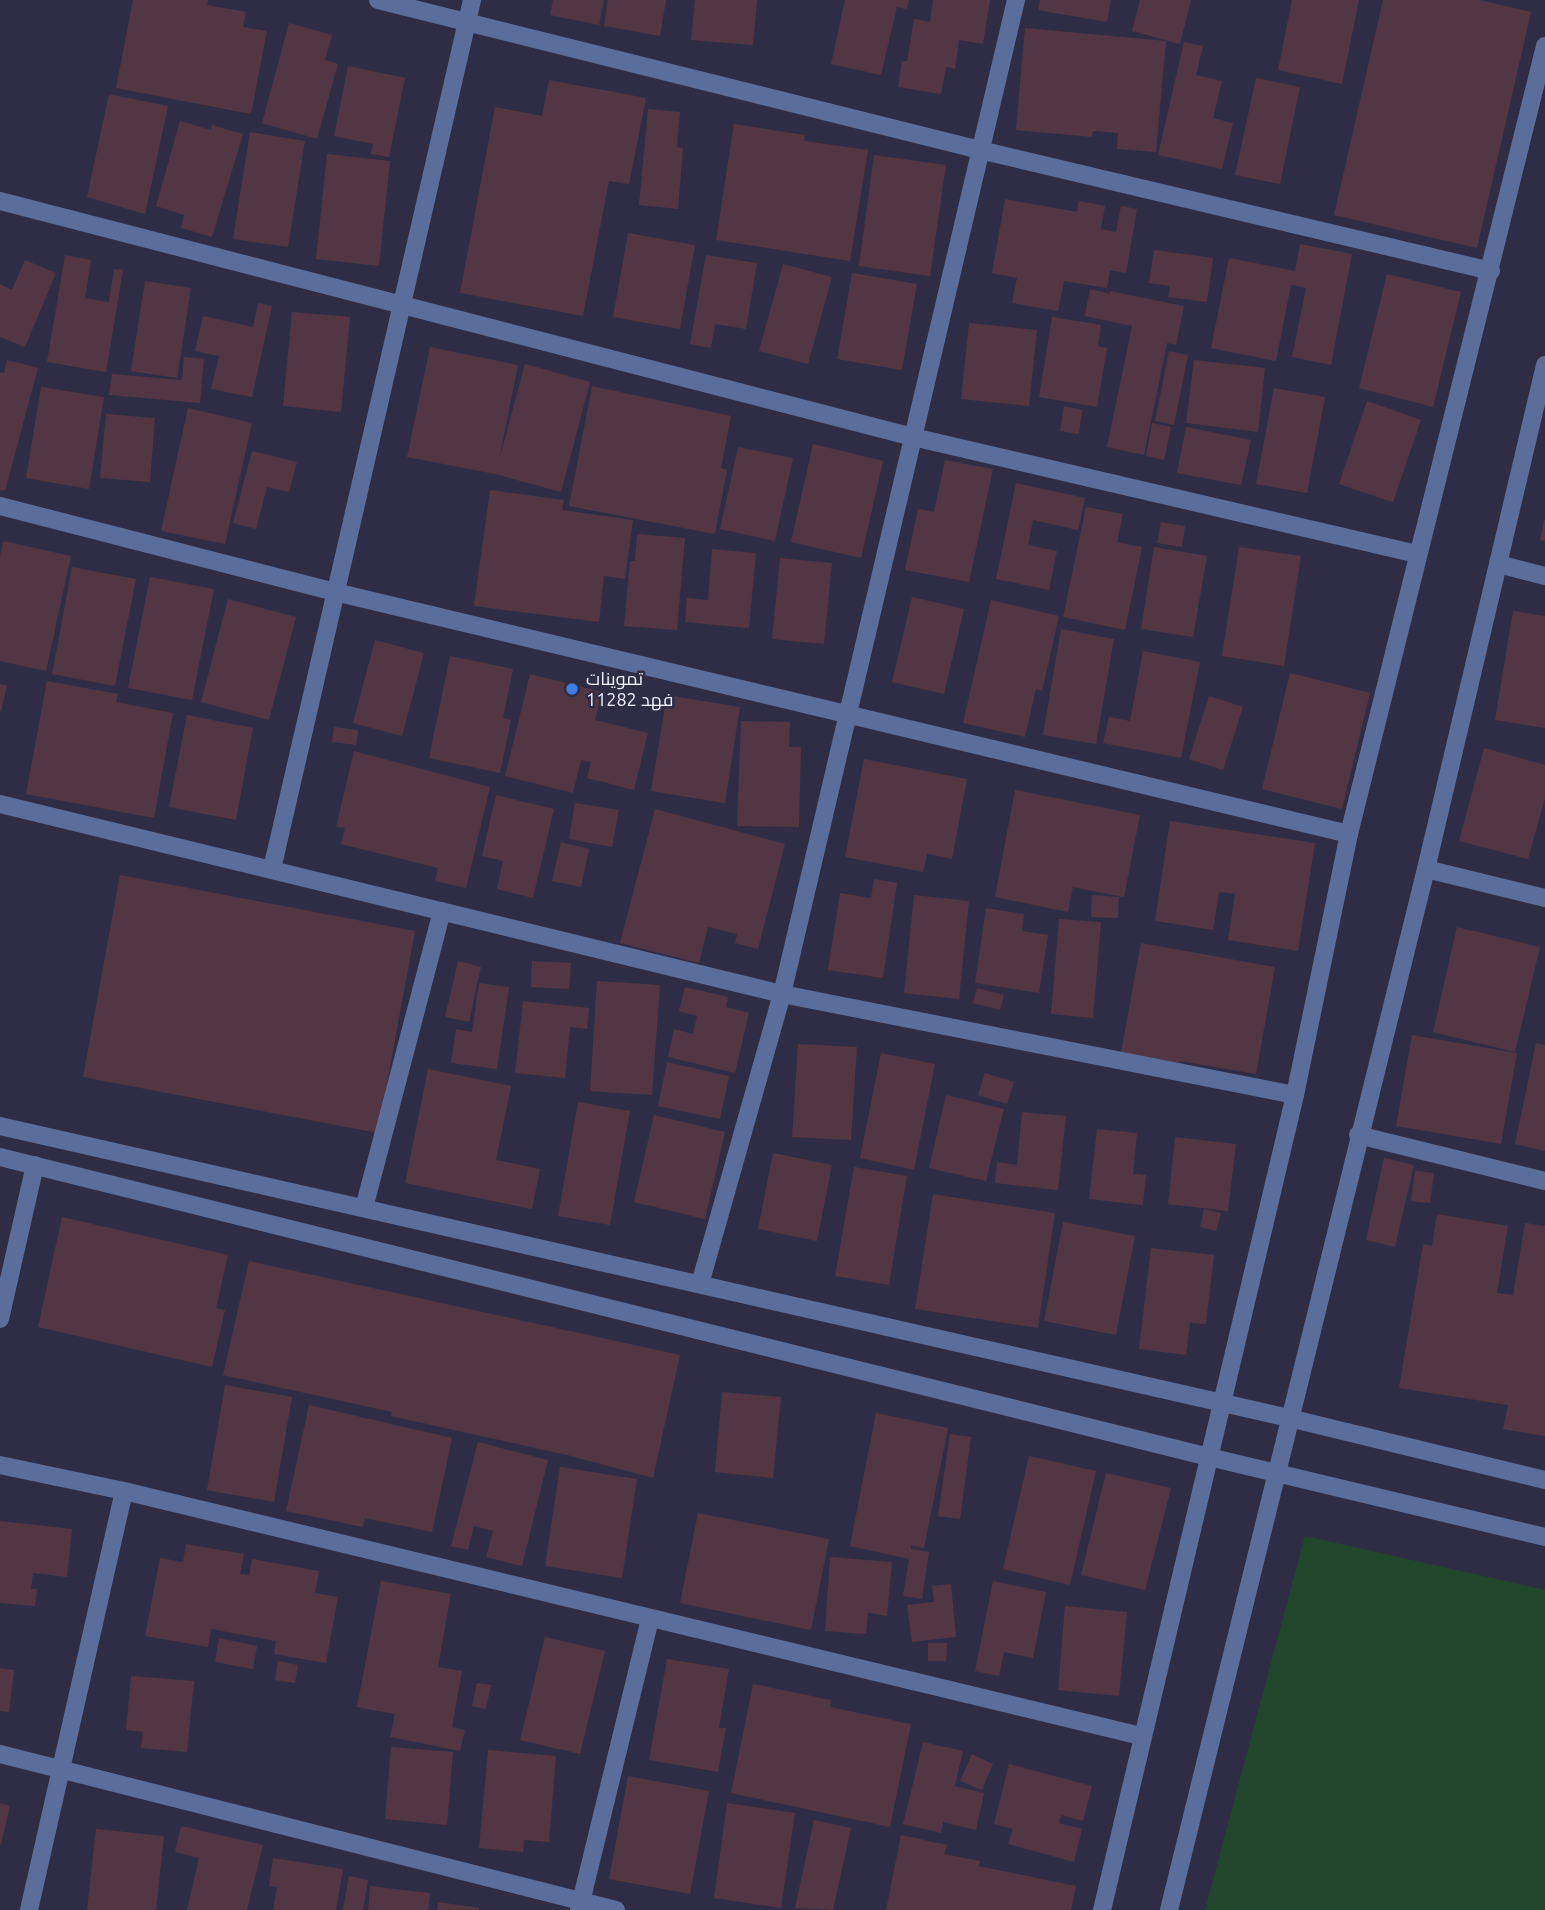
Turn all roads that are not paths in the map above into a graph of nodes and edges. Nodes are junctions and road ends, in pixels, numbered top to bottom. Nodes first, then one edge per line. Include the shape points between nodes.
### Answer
1 (378, 0) edge
2 (472, 0) edge
3 (1016, 0) edge
4 (467, 21) junction
5 (1545, 46) edge
6 (980, 150) junction
7 (0, 201) edge
8 (1491, 271) junction
9 (402, 303) junction
10 (1545, 365) edge
11 (912, 437) junction
12 (0, 506) edge
13 (1417, 554) junction
14 (1498, 564) junction
15 (1545, 576) edge
16 (335, 592) junction
17 (847, 714) junction
18 (0, 804) edge
19 (1349, 835) junction
20 (272, 869) junction
21 (1426, 869) junction
22 (1545, 898) edge
23 (442, 911) junction
24 (782, 994) junction
25 (1295, 1095) junction
26 (0, 1126) edge
27 (1358, 1135) junction
28 (0, 1157) edge
29 (35, 1165) junction
30 (1545, 1181) edge
31 (364, 1208) junction
32 (700, 1284) junction
33 (0, 1319) edge
34 (1223, 1404) junction
35 (1289, 1418) junction
36 (1209, 1457) junction
37 (0, 1465) edge
38 (1274, 1473) junction
39 (1545, 1480) edge
40 (124, 1491) junction
41 (1545, 1537) edge
42 (650, 1619) junction
43 (1142, 1736) junction
44 (0, 1754) edge
45 (59, 1768) junction
46 (580, 1905) edge
47 (29, 1910) edge
48 (616, 1910) edge
49 (1102, 1910) edge
50 (1169, 1910) edge

1 - 4 street
2 - 4 street
3 - 6 street
4 - 6 street
4 - 9 street
5 - 8 street
6 - 8 street
6 - 11 street
7 - 9 street
8 - 13 street
9 - 11 street
9 - 16 street
10 - 14 street
11 - 13 street
11 - 17 street
12 - 16 street
13 - 19 street
14 - 15 street
14 - 21 street
16 - 17 street
16 - 20 street
17 - 19 street
17 - 24 street
18 - 20 street
19 - 25 street
20 - 23 street
21 - 22 street
21 - 27 street
23 - 24 street
23 - 31 street
24 - 25 street
24 - 32 street
25 - 34 street
26 - 31 street
27 - 30 street
27 - 35 street
28 - 29 street
29 - 33 street
29 - 36 street
31 - 32 street
32 - 34 street
34 - 35 street
34 - 36 street
35 - 38 street
35 - 39 street
36 - 38 street
36 - 43 street
37 - 40 street
38 - 41 street
38 - 50 street
40 - 42 street
40 - 45 street
42 - 43 street
42 - 46 street
43 - 49 street
44 - 45 street
45 - 46 street
45 - 47 street
46 - 48 street

